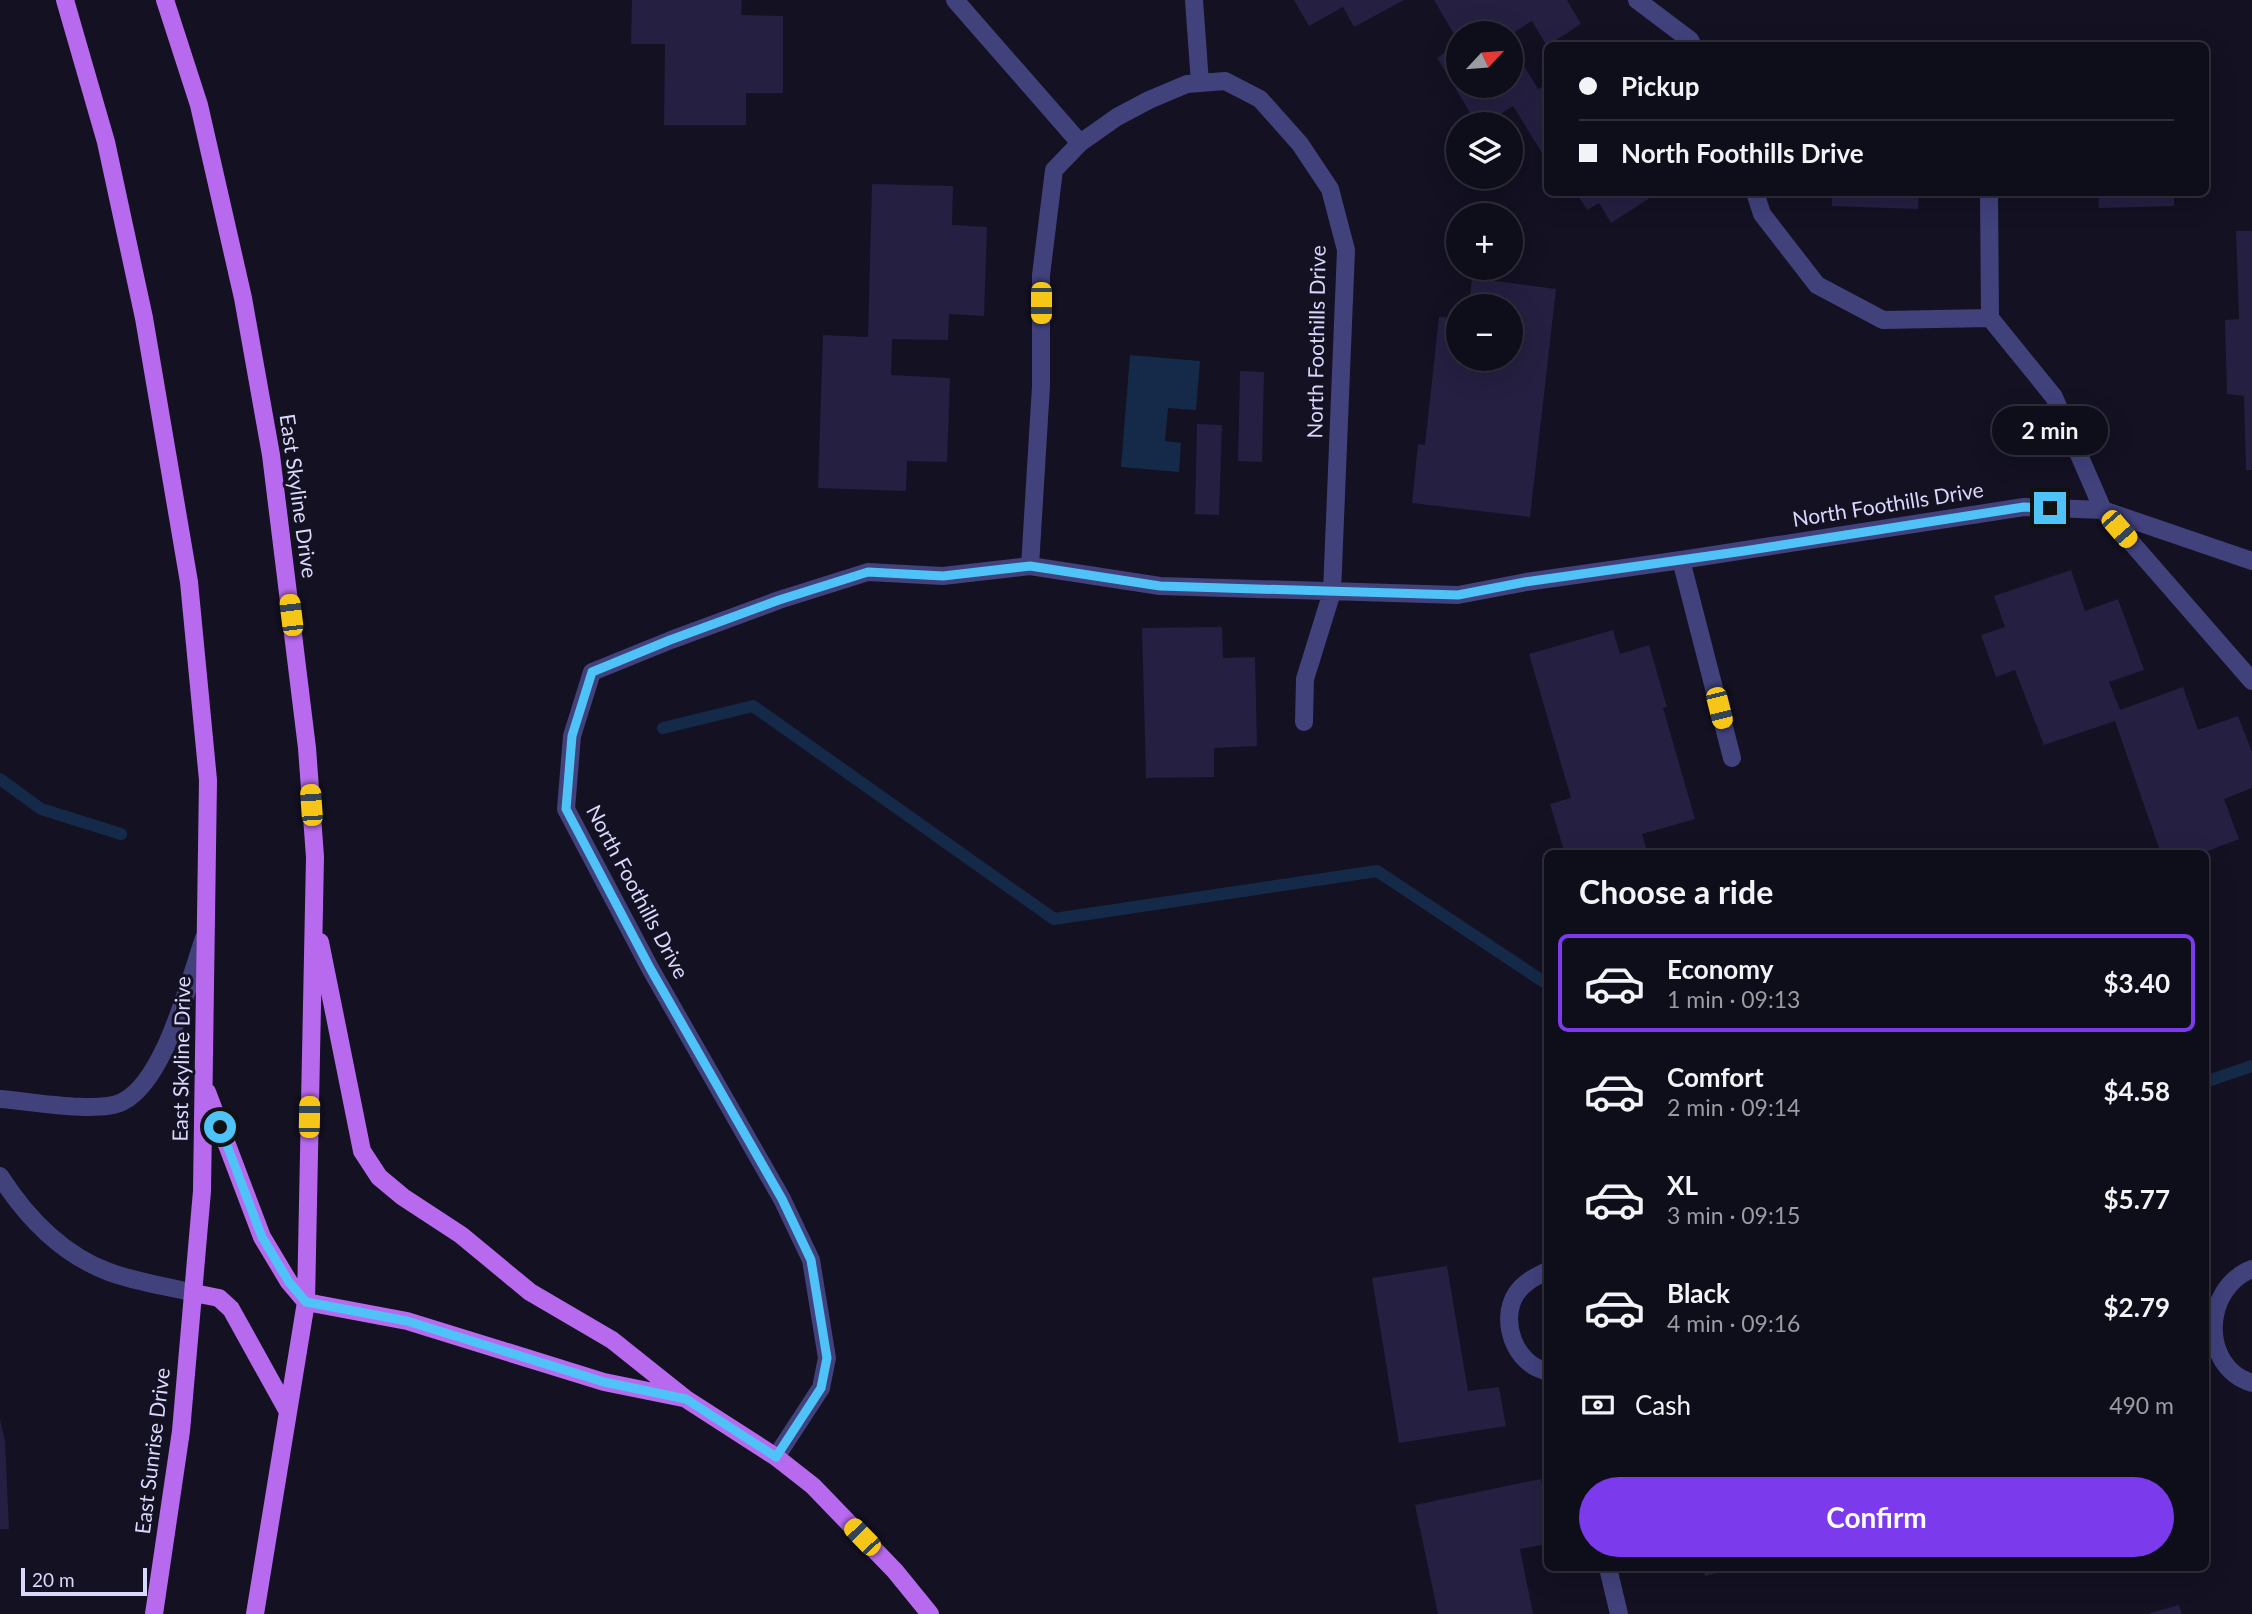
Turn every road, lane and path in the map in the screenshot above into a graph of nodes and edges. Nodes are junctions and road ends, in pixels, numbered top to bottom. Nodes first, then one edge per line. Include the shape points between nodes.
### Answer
1 (65, 0) edge
2 (166, 0) edge
3 (955, 0) edge
4 (1194, 0) edge
5 (1637, 0) edge
6 (1691, 42) edge
7 (1200, 83) junction
8 (1080, 144) junction
9 (1756, 196) edge
10 (1989, 196) edge
11 (1990, 318) junction
12 (2103, 510) junction
13 (1681, 560) junction
14 (2252, 561) edge
15 (1030, 566) junction
16 (1332, 592) junction
17 (2252, 681) edge
18 (1304, 722) dead end
19 (1732, 758) dead end
20 (313, 907) junction
21 (207, 931) junction
22 (204, 1083) junction
23 (0, 1099) edge
24 (0, 1176) edge
25 (2252, 1269) edge
26 (1544, 1272) edge
27 (194, 1293) junction
28 (306, 1302) junction
29 (1544, 1370) edge
30 (2252, 1383) edge
31 (686, 1399) junction
32 (287, 1410) junction
33 (776, 1457) junction
34 (1609, 1571) edge
35 (154, 1614) edge
36 (255, 1614) edge
37 (930, 1614) edge
38 (1619, 1614) edge

1 - 21 main road, East Skyline Drive via 106,142 144,318 189,582 208,779
2 - 20 main road, East Skyline Drive via 200,105 243,298 271,455 307,748 315,857
3 - 8 street
4 - 7 street
5 - 6 street
7 - 8 street, North Foothills Drive via 1187,83 1149,100
7 - 16 street, North Foothills Drive via 1225,81 1260,99 1300,144 1330,189 1346,250
8 - 15 street, North Foothills Drive via 1054,170 1041,275 1041,386
9 - 11 street via 1762,214 1817,285 1882,320
10 - 11 street
11 - 12 street via 2054,397
12 - 13 street, North Foothills Drive via 2024,507
12 - 14 street, North Foothills Drive
12 - 17 street
13 - 16 street, North Foothills Drive via 1458,595
13 - 19 street
15 - 16 street, North Foothills Drive via 1160,586
15 - 33 street, North Foothills Drive via 943,576 868,572 670,640 592,672 572,736 566,809 650,968 782,1199 811,1260 827,1358 821,1388
16 - 18 street, North Foothills Drive via 1305,679
20 - 28 main road, East Skyline Drive
20 - 31 main road via 362,1151 379,1177 461,1235 530,1292 612,1340
21 - 22 main road, East Skyline Drive
21 - 23 street via 166,1046 151,1074 122,1102 96,1107
22 - 27 main road, East Skyline Drive
22 - 28 main road via 262,1237
24 - 27 street via 19,1206 67,1251 109,1272
25 - 30 street via 2226,1288 2215,1307 2213,1329 2217,1349 2229,1368
26 - 29 street via 1530,1279 1515,1296 1509,1316 1511,1338 1522,1357
27 - 32 main road via 219,1298 231,1309
27 - 35 main road, East Sunrise Drive via 181,1431
28 - 31 main road via 407,1321 604,1382
28 - 32 main road
31 - 33 main road
32 - 36 main road
33 - 37 main road via 813,1486
34 - 38 street

